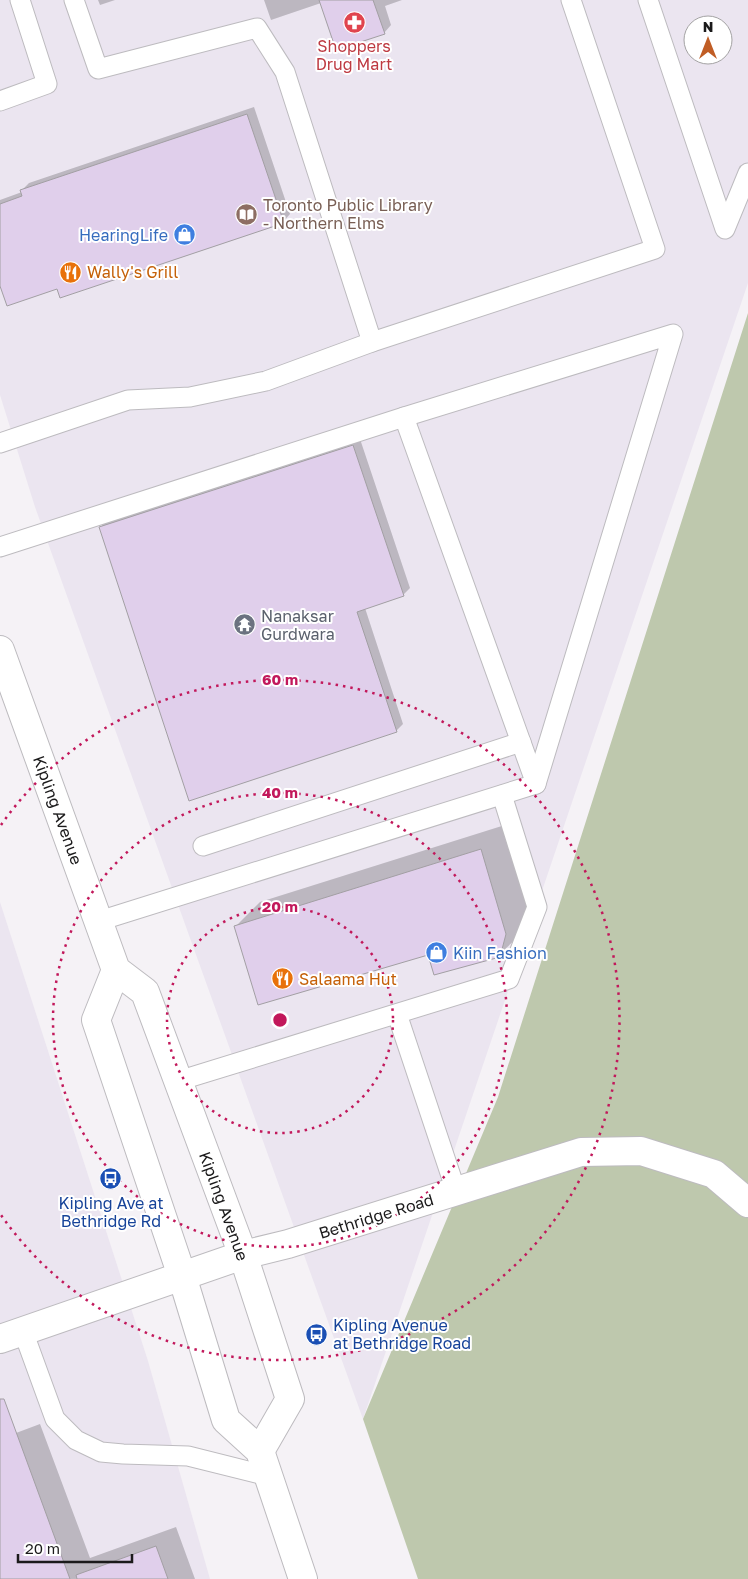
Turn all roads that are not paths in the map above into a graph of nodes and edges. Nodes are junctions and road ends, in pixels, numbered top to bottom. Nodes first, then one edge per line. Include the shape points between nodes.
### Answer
1 (20, 0) edge
2 (74, 0) edge
3 (571, 0) edge
4 (648, 0) edge
5 (0, 101) edge
6 (748, 173) edge
7 (372, 342) junction
8 (404, 417) junction
9 (0, 443) edge
10 (0, 547) edge
11 (0, 650) edge
12 (521, 742) junction
13 (536, 784) junction
14 (502, 795) junction
15 (203, 846) dead end
16 (99, 921) junction
17 (116, 970) junction
18 (397, 1014) junction
19 (178, 1081) junction
20 (456, 1191) junction
21 (748, 1204) edge
22 (243, 1256) junction
23 (182, 1276) junction
24 (12, 1335) edge
25 (264, 1464) junction
26 (303, 1579) edge

1 - 5 lane via 46,84
2 - 7 lane via 98,69 257,28 285,72
3 - 7 lane via 655,249
4 - 6 lane via 725,229
7 - 9 lane via 266,381 190,397 128,400
8 - 10 lane
8 - 12 lane
8 - 13 lane via 673,334
11 - 16 main road, Kipling Avenue
12 - 13 lane
12 - 15 lane
13 - 14 lane
14 - 16 lane
14 - 18 lane via 537,907 510,979
16 - 17 main road, Kipling Avenue
17 - 19 main road, Kipling Avenue via 145,992
17 - 23 main road via 96,1020
18 - 19 lane
18 - 20 lane
19 - 22 main road, Kipling Avenue
20 - 21 main road, Bethridge Road via 581,1152 641,1151 714,1174
20 - 22 main road, Bethridge Road
22 - 23 main road, Bethridge Road
22 - 25 main road, Kipling Avenue via 290,1399
23 - 24 main road, Bethridge Road
23 - 25 main road via 226,1420
24 - 25 lane via 55,1419 76,1440 101,1452
25 - 26 main road

